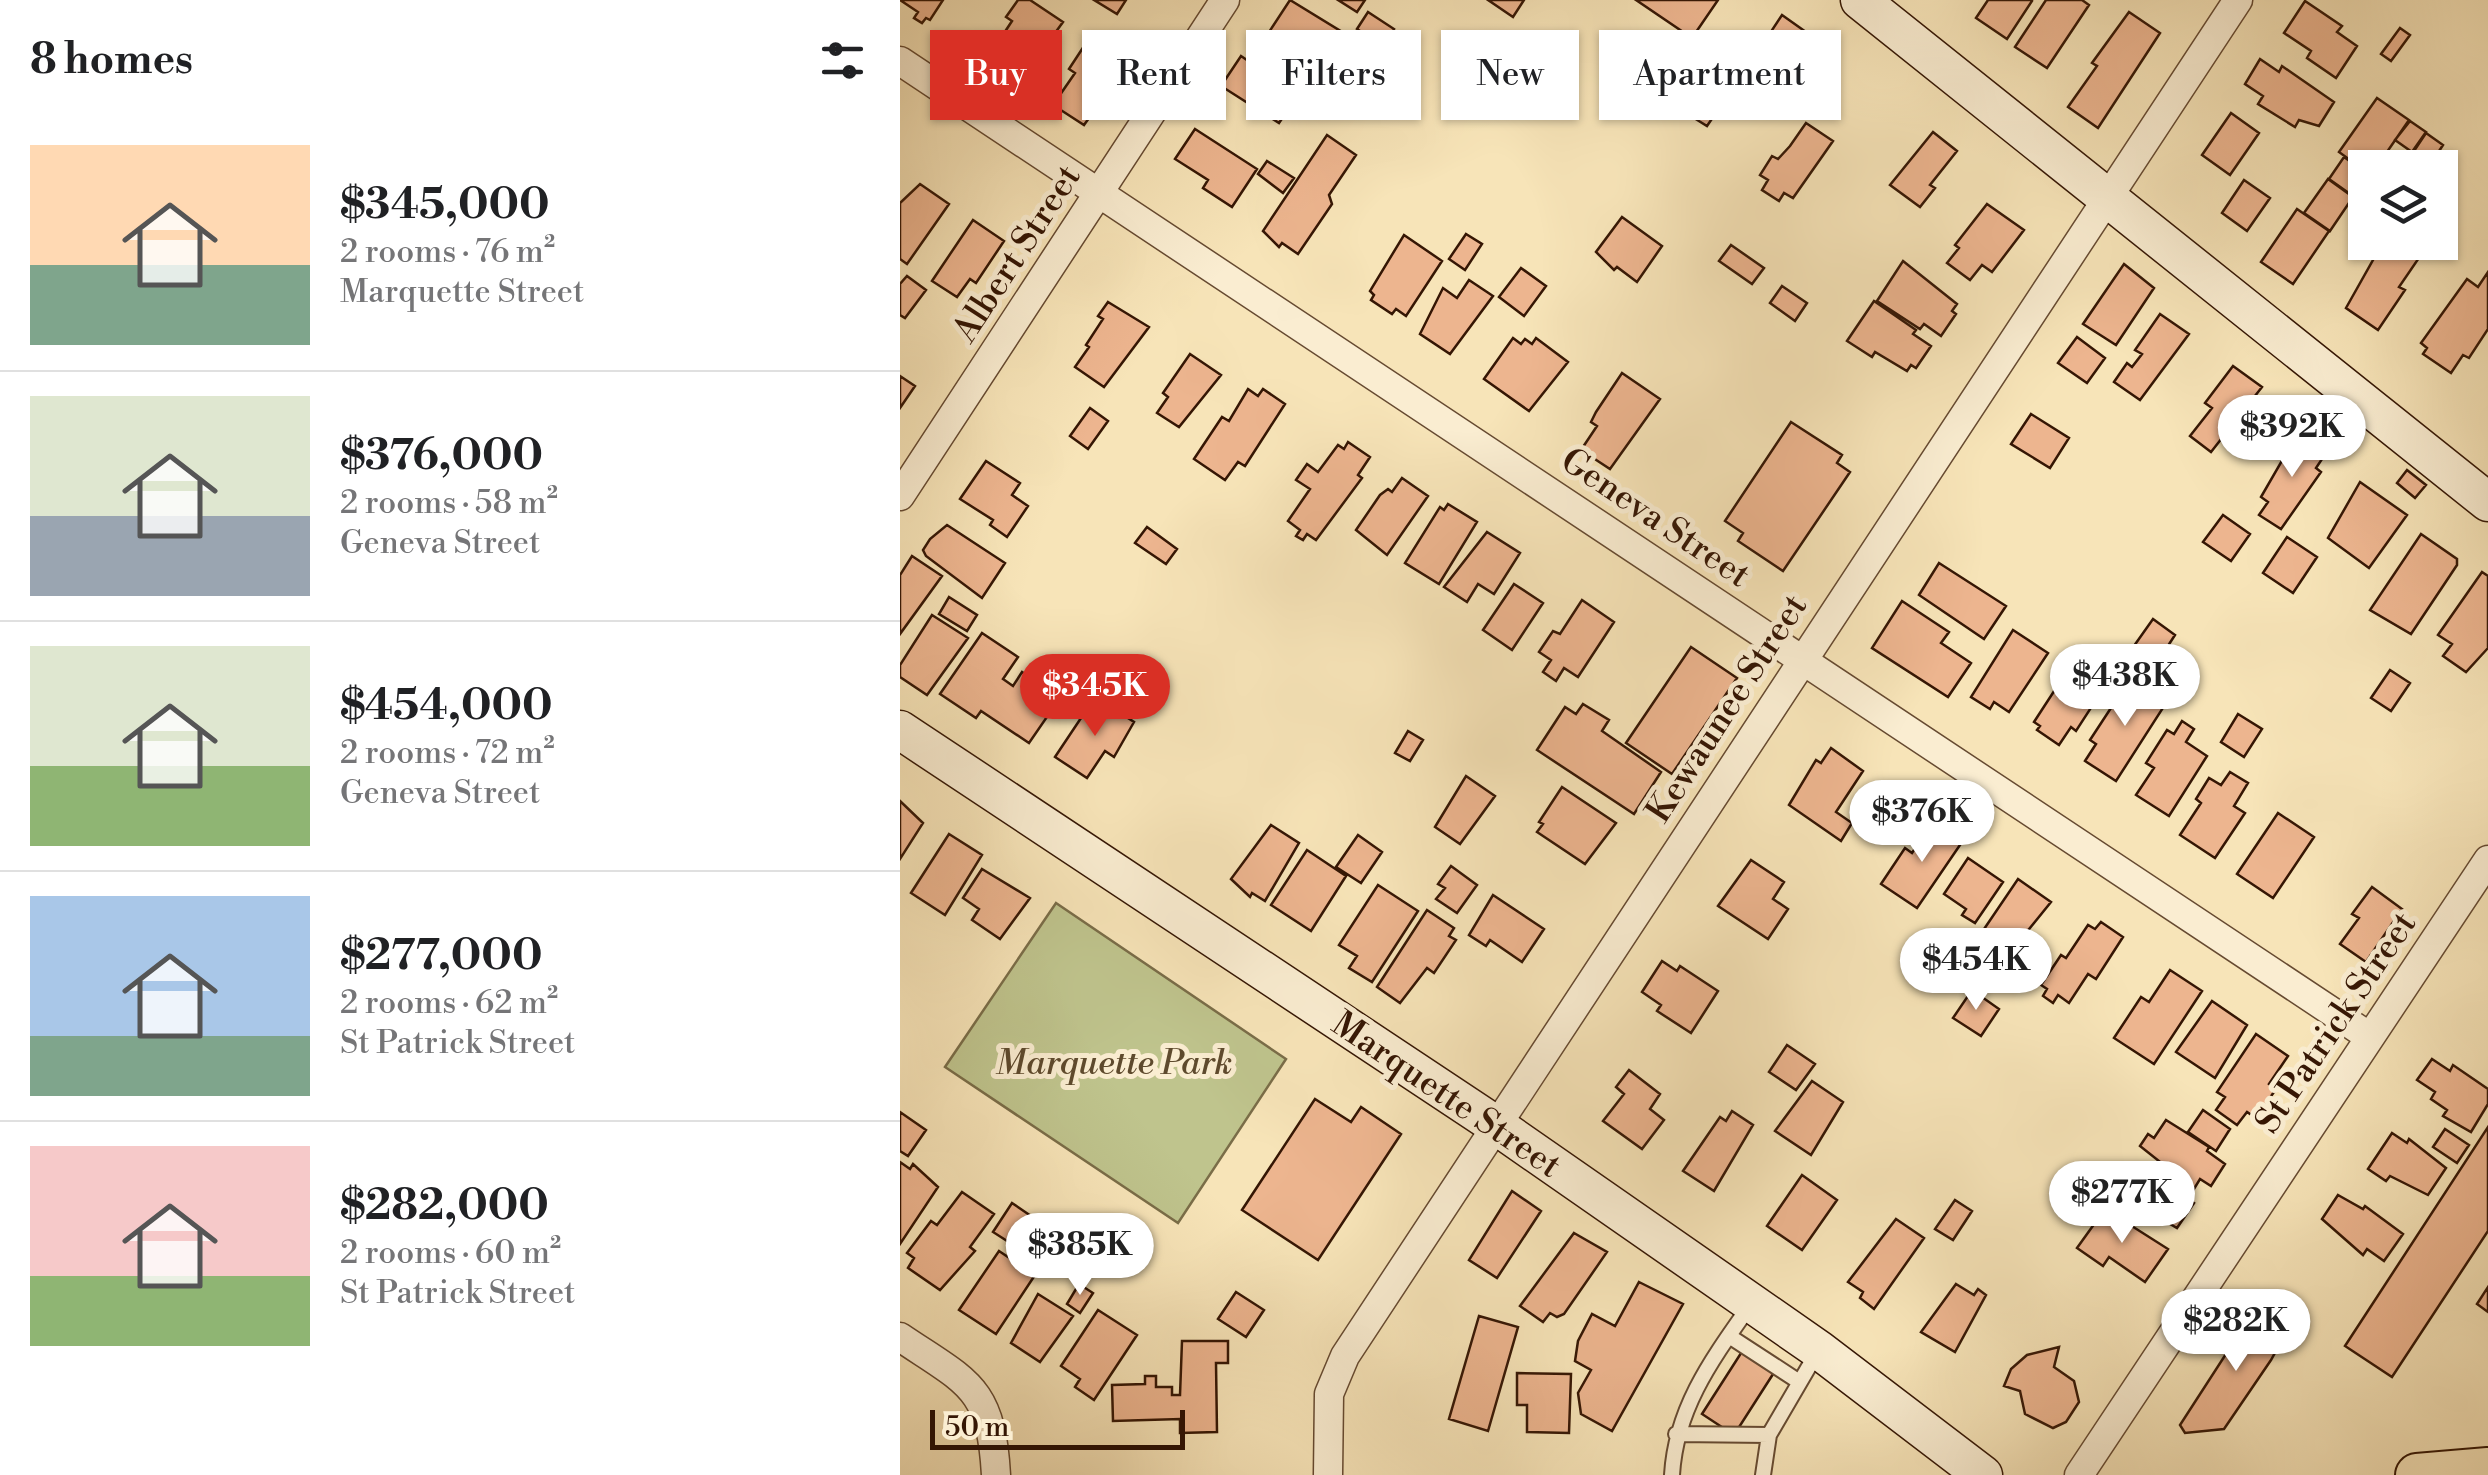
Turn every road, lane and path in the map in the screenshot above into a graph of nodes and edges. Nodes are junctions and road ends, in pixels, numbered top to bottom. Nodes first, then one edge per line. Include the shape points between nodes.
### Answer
1 (1225, 0) edge
2 (1860, 0) edge
3 (2238, 0) edge
4 (900, 61) edge
5 (1100, 194) junction
6 (2108, 198) junction
7 (900, 496) edge
8 (2488, 502) edge
9 (1803, 660) junction
10 (900, 730) edge
11 (2488, 860) edge
12 (2370, 1037) junction
13 (1494, 1124) junction
14 (1752, 1303) junction
15 (1729, 1336) junction
16 (900, 1337) edge
17 (1808, 1365) junction
18 (1676, 1434) junction
19 (1768, 1435) junction
20 (2488, 1469) edge
21 (996, 1475) edge
22 (1328, 1475) edge
23 (1672, 1475) edge
24 (1764, 1475) edge
25 (1983, 1475) edge
26 (2079, 1475) edge
27 (2417, 1475) edge

1 - 5 street, Albert Street
2 - 6 street
3 - 6 street, Kewaunee Street
4 - 5 street, Geneva Street
5 - 7 street, Albert Street
5 - 9 street, Geneva Street
6 - 8 street
6 - 9 street, Kewaunee Street
9 - 12 street, Geneva Street
9 - 13 street, Kewaunee Street
10 - 13 street, Marquette Street
11 - 12 street, St Patrick Street
12 - 26 street, St Patrick Street
13 - 14 street, Marquette Street
13 - 22 street, Kewaunee Street via 1336,1374 1328,1401
14 - 15 lane
14 - 17 street, Marquette Street
15 - 17 lane
15 - 18 lane via 1688,1399
16 - 21 street via 980,1397 992,1427
17 - 19 lane
17 - 25 street, Marquette Street
18 - 19 lane
18 - 23 lane
19 - 24 lane
20 - 27 main road

